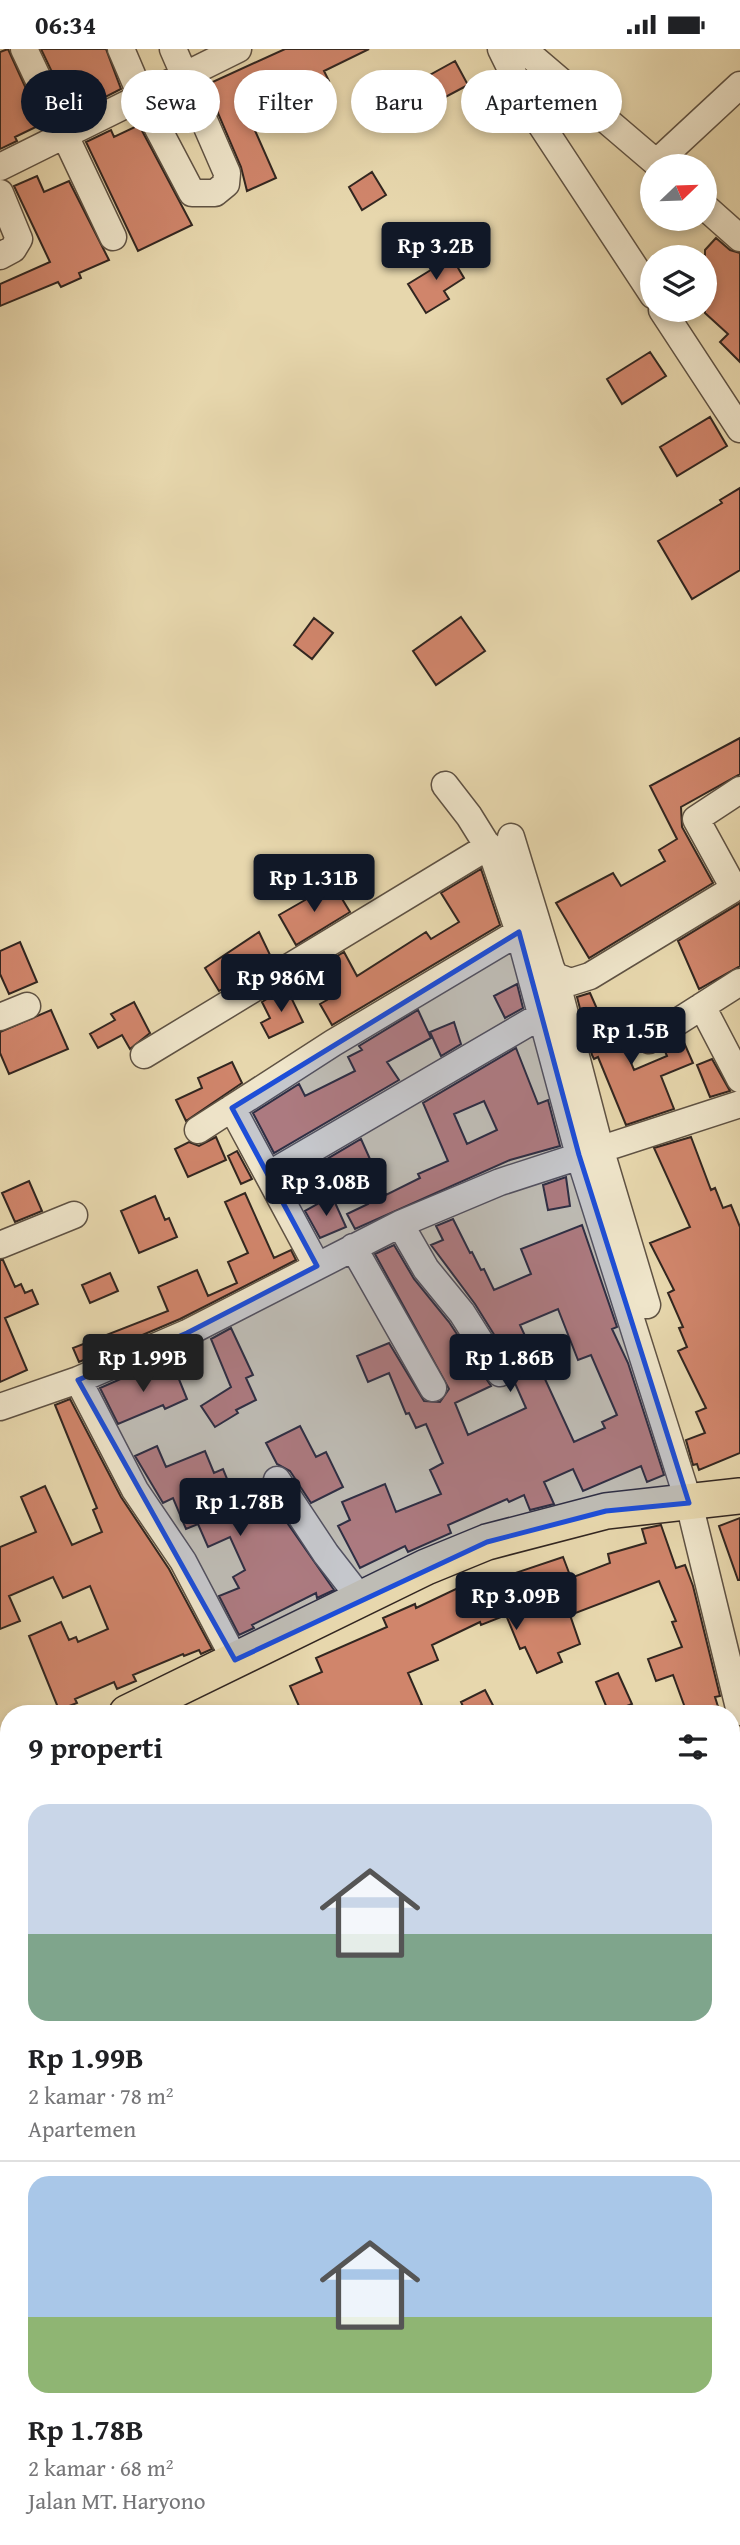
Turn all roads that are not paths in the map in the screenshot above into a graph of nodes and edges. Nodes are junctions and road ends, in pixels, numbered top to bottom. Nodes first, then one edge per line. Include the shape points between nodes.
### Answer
1 (24, 49) edge
2 (121, 49) edge
3 (173, 49) edge
4 (238, 49) edge
5 (501, 49) edge
6 (523, 49) edge
7 (130, 70) edge
8 (184, 70) edge
9 (196, 70) edge
10 (740, 85) edge
11 (121, 108) edge
12 (160, 133) edge
13 (210, 133) edge
14 (62, 136) junction
15 (645, 154) edge
16 (669, 154) edge
17 (0, 167) edge
18 (0, 193) edge
19 (718, 219) edge
20 (113, 237) dead end
21 (740, 238) edge
22 (0, 256) edge
23 (640, 275) edge
24 (670, 322) edge
25 (740, 429) edge
26 (445, 785) dead end
27 (740, 789) edge
28 (500, 842) junction
29 (519, 932) junction
30 (555, 976) junction
31 (740, 982) edge
32 (27, 1006) dead end
33 (702, 1006) junction
34 (542, 1015) junction
35 (0, 1017) edge
36 (649, 1040) dead end
37 (144, 1055) dead end
38 (740, 1079) edge
39 (740, 1104) edge
40 (232, 1108) junction
41 (198, 1130) dead end
42 (589, 1152) junction
43 (268, 1175) junction
44 (74, 1215) dead end
45 (400, 1224) junction
46 (0, 1245) edge
47 (353, 1247) junction
48 (317, 1266) junction
49 (500, 1373) dead end
50 (78, 1380) junction
51 (433, 1388) dead end
52 (0, 1407) edge
53 (277, 1480) dead end
54 (740, 1496) edge
55 (698, 1502) junction
56 (361, 1599) junction
57 (740, 1652) edge
58 (235, 1660) junction
59 (143, 1705) edge
60 (739, 1705) edge

1 - 14 street
2 - 7 street
3 - 8 street
4 - 9 street
5 - 23 street via 530,108
6 - 15 street
10 - 16 street
11 - 14 street
12 - 13 street via 192,193 215,194 226,184 227,173
14 - 17 street
14 - 20 street
18 - 22 street via 19,239
19 - 21 street
24 - 25 street
26 - 28 street
27 - 30 street via 696,819 730,881 730,891 590,976 571,982
28 - 29 street
28 - 30 street
28 - 37 street
29 - 34 street
29 - 40 street
30 - 42 street
31 - 33 street
32 - 35 street
33 - 36 street
33 - 38 street
34 - 42 street
34 - 43 street
39 - 42 street
40 - 41 street
40 - 43 street
42 - 45 street via 500,1182
42 - 55 street
43 - 48 street
44 - 46 street
45 - 47 street
45 - 49 street
47 - 48 street
47 - 51 street
48 - 50 street via 187,1333
50 - 52 street
50 - 58 street via 135,1490 183,1561
53 - 56 street
54 - 55 main road
55 - 56 main road via 606,1511 487,1542
55 - 57 street
55 - 60 street
56 - 58 main road
58 - 59 main road

